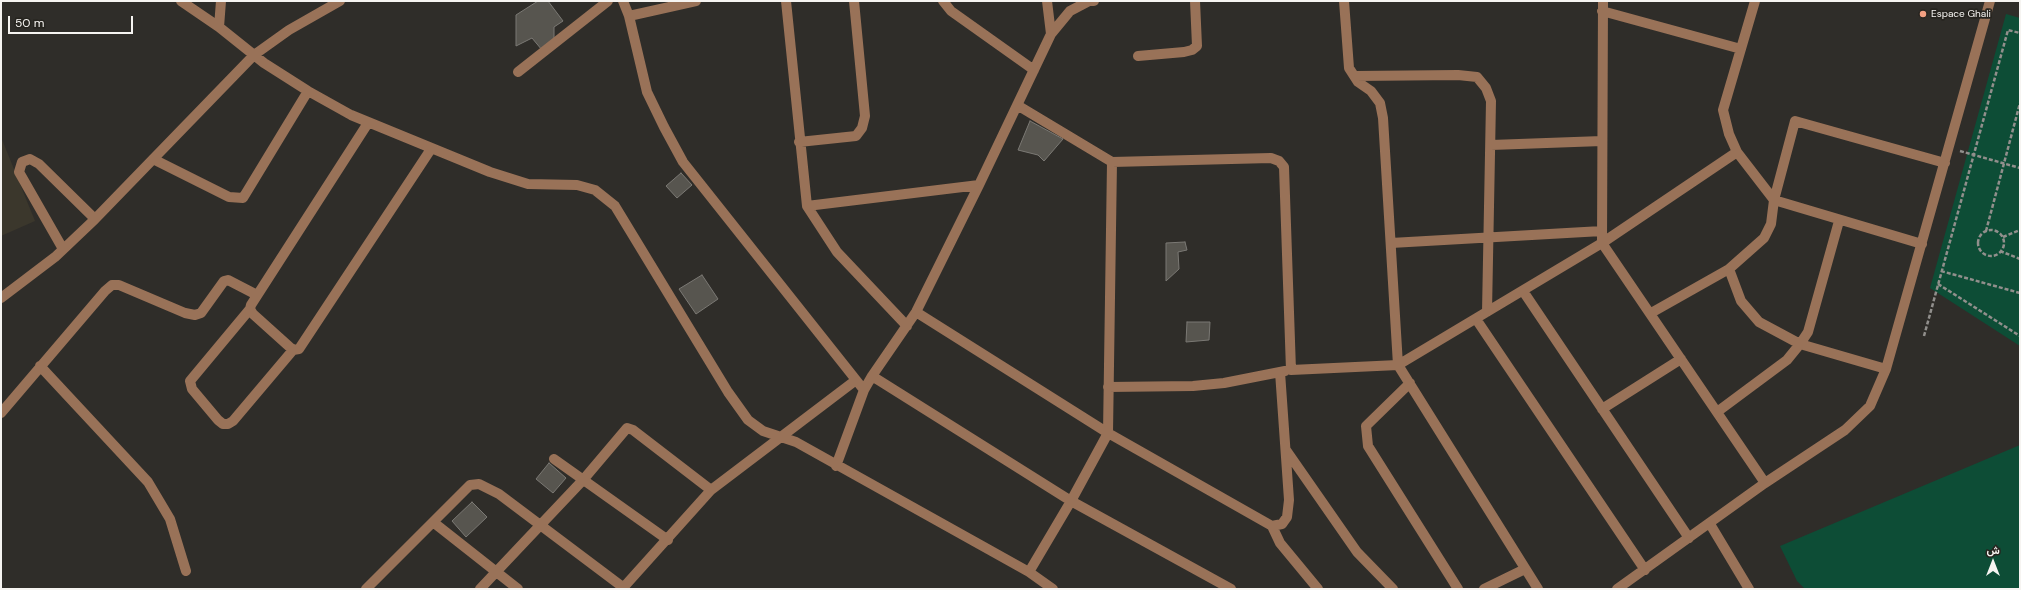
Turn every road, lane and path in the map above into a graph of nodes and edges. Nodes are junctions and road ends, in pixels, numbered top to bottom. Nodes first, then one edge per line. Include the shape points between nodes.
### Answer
1 (181, 1) edge
2 (221, 1) edge
3 (340, 1) edge
4 (608, 1) edge
5 (623, 1) edge
6 (696, 1) edge
7 (786, 1) edge
8 (854, 1) edge
9 (943, 1) edge
10 (1047, 1) edge
11 (1094, 1) edge
12 (1195, 1) edge
13 (1344, 1) edge
14 (1755, 1) edge
15 (1990, 1) edge
16 (1602, 6) edge
17 (629, 16) junction
18 (219, 27) junction
19 (2020, 33) edge
20 (1051, 34) junction
21 (1741, 49) junction
22 (254, 55) junction
23 (1138, 56) dead end
24 (1034, 70) junction
25 (518, 72) dead end
26 (1355, 76) junction
27 (308, 92) junction
28 (2020, 103) edge
29 (1017, 105) junction
30 (368, 122) junction
31 (1602, 141) junction
32 (799, 142) junction
33 (1490, 145) junction
34 (431, 148) junction
35 (1949, 148) junction
36 (1737, 152) junction
37 (1973, 155) junction
38 (153, 158) junction
39 (1112, 162) junction
40 (1945, 163) junction
41 (2005, 164) junction
42 (2020, 168) edge
43 (979, 185) junction
44 (1774, 200) junction
45 (806, 206) junction
46 (95, 219) junction
47 (1839, 221) junction
48 (1986, 230) junction
49 (2020, 230) edge
50 (1602, 231) junction
51 (2002, 237) junction
52 (1489, 238) junction
53 (1391, 243) junction
54 (1602, 243) junction
55 (1922, 244) junction
56 (63, 249) junction
57 (2000, 251) junction
58 (2020, 259) edge
59 (1729, 269) junction
60 (1941, 271) junction
61 (1938, 284) junction
62 (1522, 291) junction
63 (2020, 293) edge
64 (257, 294) junction
65 (1, 298) edge
66 (250, 309) junction
67 (916, 312) junction
68 (1487, 312) junction
69 (1651, 313) junction
70 (1476, 319) junction
71 (907, 326) junction
72 (1924, 336) dead end
73 (2020, 336) edge
74 (1800, 344) junction
75 (293, 350) junction
76 (1681, 359) junction
77 (1398, 365) junction
78 (40, 366) junction
79 (1886, 369) junction
80 (1291, 370) junction
81 (1280, 372) junction
82 (872, 376) junction
83 (856, 380) junction
84 (1410, 383) junction
85 (1108, 387) junction
86 (864, 390) junction
87 (1602, 409) junction
88 (1717, 412) junction
89 (1, 413) edge
90 (1108, 433) junction
91 (782, 436) junction
92 (1285, 449) junction
93 (554, 459) dead end
94 (836, 466) junction
95 (583, 480) junction
96 (1765, 483) junction
97 (711, 490) junction
98 (1071, 501) junction
99 (433, 522) junction
100 (1710, 524) junction
101 (541, 526) junction
102 (1272, 526) junction
103 (1690, 538) junction
104 (668, 540) junction
105 (1525, 569) junction
106 (1645, 570) junction
107 (186, 571) dead end
108 (497, 572) junction
109 (1028, 572) junction
110 (623, 588) edge
111 (366, 589) edge
112 (480, 589) edge
113 (518, 589) edge
114 (1054, 589) edge
115 (1231, 589) edge
116 (1318, 589) edge
117 (1393, 589) edge
118 (1458, 589) edge
119 (1484, 589) edge
120 (1538, 589) edge
121 (1617, 589) edge
122 (1748, 589) edge

1 - 18 street
2 - 18 street
3 - 22 street via 289,30
4 - 25 street
5 - 17 street
6 - 17 street
7 - 32 street
8 - 32 street via 865,116 862,128 856,136
9 - 24 street via 951,11
10 - 20 street
11 - 20 street via 1070,11
12 - 23 street via 1197,46 1184,52
13 - 26 street via 1349,68
14 - 21 street
15 - 35 street
16 - 21 street
16 - 31 street
17 - 83 street via 647,92 683,162
18 - 22 street
19 - 37 path via 2008,30
20 - 24 street
21 - 36 street via 1723,110
22 - 27 street
22 - 38 street
24 - 29 street
26 - 33 street via 1477,77 1486,88 1492,102
26 - 53 street via 1380,103
27 - 30 street
27 - 38 street via 243,198 229,197
28 - 41 path
29 - 39 street
29 - 43 street
30 - 34 street
30 - 64 street
31 - 33 street
31 - 50 street
32 - 45 street
33 - 52 street
34 - 75 street via 298,349
34 - 91 street via 528,184 577,185 596,190 615,206 728,392 748,420 763,430
35 - 37 path
35 - 40 street
36 - 44 street
36 - 54 street
37 - 41 path
37 - 60 path
38 - 46 street
39 - 80 street via 1271,158 1279,161 1284,167
39 - 85 street
40 - 44 street via 1796,121
40 - 55 street
41 - 42 path
41 - 48 path
43 - 45 street
43 - 67 street
44 - 47 street
44 - 59 street via 1771,224 1764,238
45 - 71 street via 837,252
46 - 56 street
46 - 56 street via 39,164 30,159 22,162 19,172
47 - 55 street
47 - 74 street via 1808,332
48 - 51 path via 1994,230
48 - 57 path via 1979,239 1979,248 1990,256
49 - 51 path
50 - 52 street
50 - 54 street
51 - 57 path via 2004,246
52 - 53 street
52 - 68 street
53 - 77 street
54 - 62 street
54 - 69 street
55 - 79 street
56 - 65 street
57 - 58 path
59 - 69 street
59 - 74 street via 1741,301 1759,322
60 - 61 path
60 - 63 path
61 - 72 path
61 - 73 path
62 - 68 street
62 - 87 street
64 - 66 street
64 - 78 street via 228,280 201,313 195,315 118,284 112,285
66 - 75 street
66 - 75 street via 190,381 192,389 218,420 223,424 233,420
67 - 71 street
67 - 90 street
68 - 70 street
69 - 76 street
70 - 77 street
70 - 106 street
71 - 82 street
74 - 79 street
74 - 88 street via 1787,360
76 - 87 street
76 - 88 street
77 - 80 street
77 - 84 street
78 - 89 street
78 - 107 street via 148,482 170,519
79 - 96 street via 1870,406 1845,430
80 - 81 street
81 - 85 street via 1193,386
81 - 92 street
82 - 86 street
82 - 98 street
83 - 86 street
83 - 91 street
84 - 105 street
84 - 118 street via 1366,426 1368,446
85 - 90 street
86 - 94 street
87 - 103 street
88 - 96 street
90 - 98 street
90 - 102 street
91 - 94 street
91 - 97 street
92 - 102 street via 1289,500 1287,517 1282,524
92 - 117 street via 1357,552
93 - 95 street
94 - 109 street
95 - 97 street via 627,428
95 - 101 street
95 - 104 street
96 - 100 street
97 - 104 street
98 - 109 street
98 - 115 street
99 - 101 street via 470,485 479,484 499,494
99 - 108 street
99 - 111 street
100 - 103 street
100 - 122 street
101 - 108 street
101 - 110 street
102 - 116 street via 1280,543
103 - 106 street
104 - 110 street
105 - 119 street
105 - 120 street
106 - 121 street
108 - 112 street
108 - 113 street
109 - 114 street

